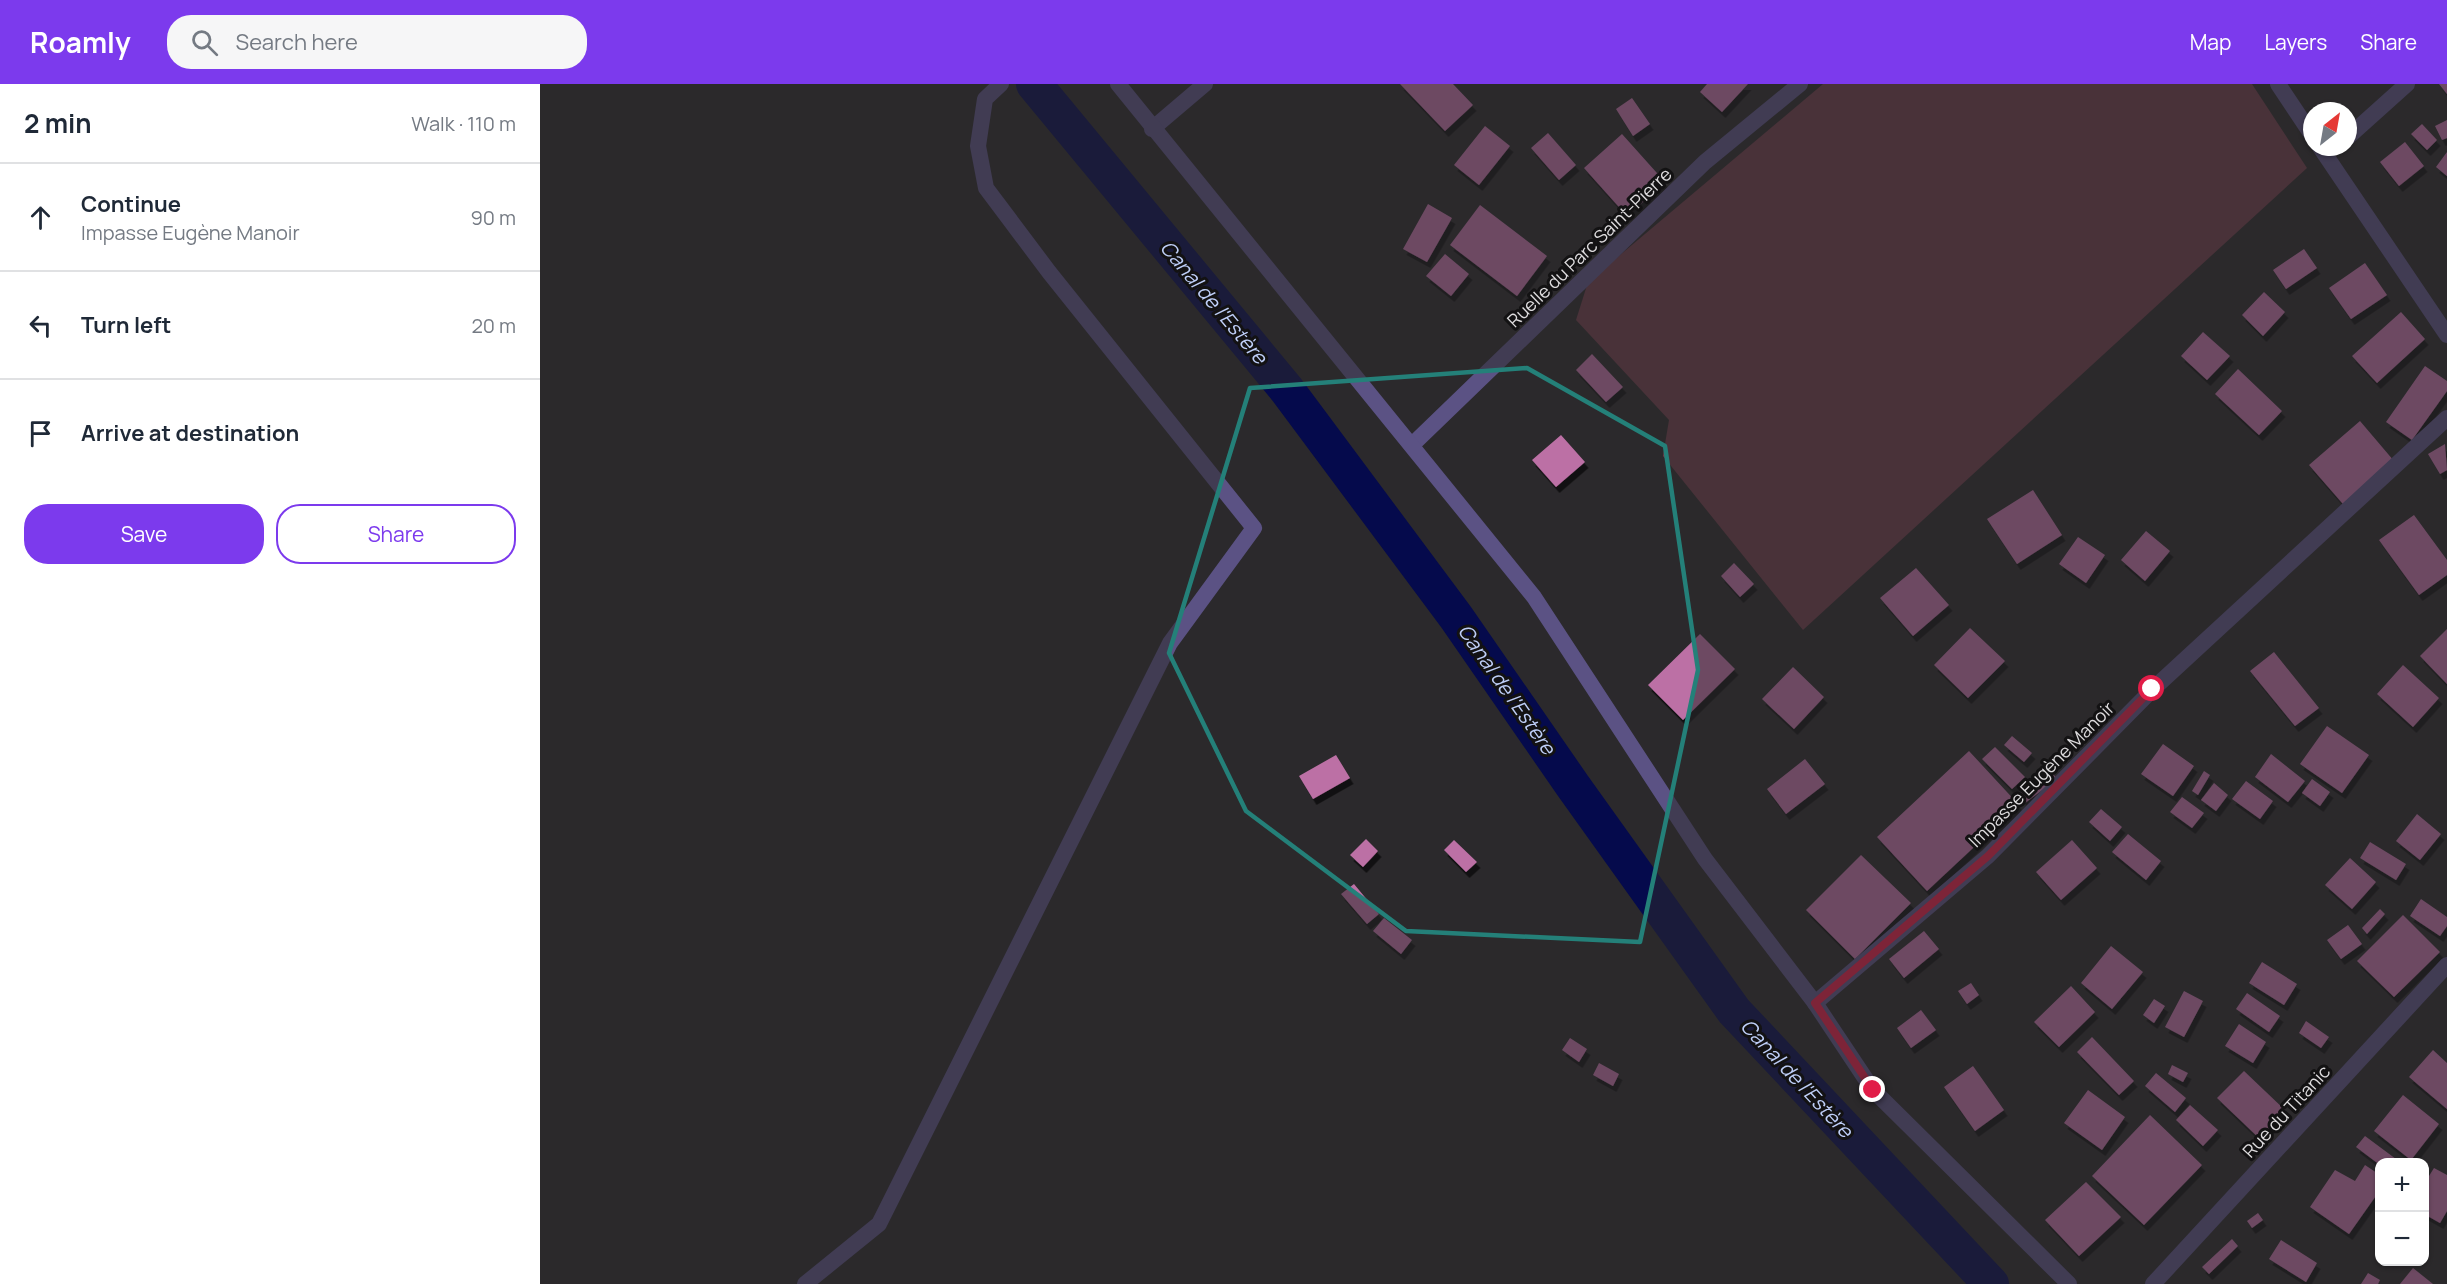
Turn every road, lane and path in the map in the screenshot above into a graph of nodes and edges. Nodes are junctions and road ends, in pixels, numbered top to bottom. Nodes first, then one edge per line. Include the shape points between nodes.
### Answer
1 (1001, 84) edge
2 (1118, 84) edge
3 (1205, 84) edge
4 (1800, 84) edge
5 (2278, 84) edge
6 (2407, 84) edge
7 (2303, 122) edge
8 (1152, 129) junction
9 (2357, 129) edge
10 (2332, 156) edge
11 (2447, 335) edge
12 (2447, 418) edge
13 (1412, 445) junction
14 (2447, 965) edge
15 (1815, 1003) junction
16 (805, 1284) edge
17 (2068, 1284) edge
18 (2153, 1284) edge

1 - 16 street via 985,99 978,146 986,188 1254,528 1170,643 879,1224
2 - 8 street
3 - 8 street
4 - 13 street, Ruelle du Parc Saint-Pierre via 1705,162
5 - 7 street
6 - 9 street
8 - 13 street
10 - 11 street
12 - 15 street, Impasse Eugène Manoir via 2152,689 1988,856
13 - 15 street via 1533,597 1705,859
14 - 18 street, Rue du Titanic
15 - 17 street via 1873,1090

